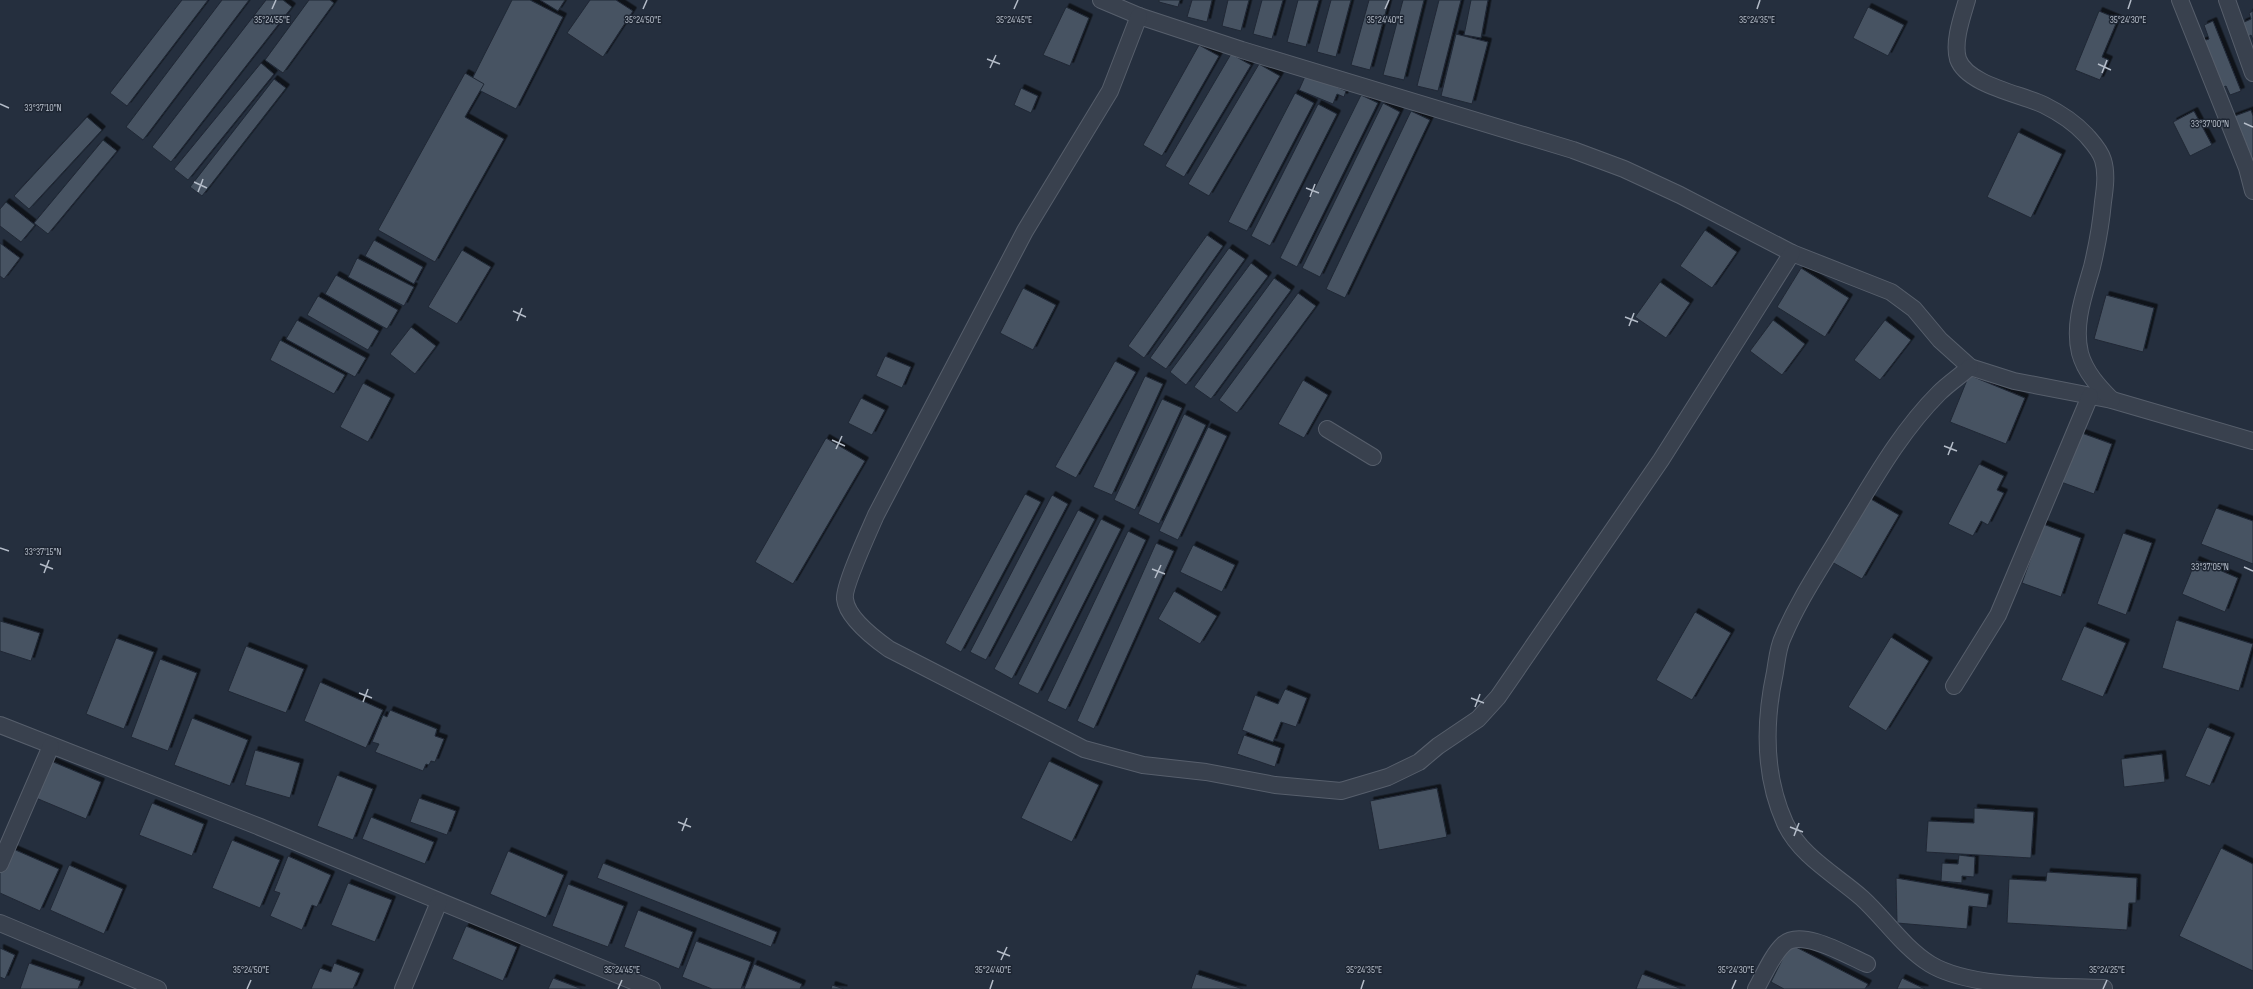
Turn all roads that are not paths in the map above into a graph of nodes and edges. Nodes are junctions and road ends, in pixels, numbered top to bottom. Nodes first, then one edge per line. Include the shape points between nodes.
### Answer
1 (1101, 0) edge
2 (1967, 0) edge
3 (2180, 0) edge
4 (2226, 0) edge
5 (1139, 16) junction
6 (2253, 73) edge
7 (2253, 191) edge
8 (1792, 253) junction
9 (1970, 367) junction
10 (2090, 396) junction
11 (2112, 400) junction
12 (1327, 429) dead end
13 (2253, 441) edge
14 (1373, 457) dead end
15 (1954, 686) dead end
16 (0, 725) edge
17 (51, 746) junction
18 (0, 864) edge
19 (439, 902) junction
20 (0, 923) edge
21 (1868, 964) dead end
22 (2104, 988) dead end
23 (158, 989) edge
24 (404, 989) edge
25 (652, 989) edge
26 (1756, 989) edge

1 - 5 street
2 - 11 street via 1957,49 1960,64 1967,74 2044,105 2064,116 2088,138 2103,159 2103,208 2099,236 2080,311 2078,341 2080,354 2088,371
3 - 7 street via 2247,168
4 - 6 street
5 - 8 street via 1242,50 1573,150 1624,169 1680,195
5 - 8 street via 1110,91 1025,231 876,515 860,552 845,598 848,608 870,636 889,649 1084,749 1143,766 1206,772 1275,785 1341,791 1388,777 1419,762 1478,719 1498,697 1661,460
8 - 9 street via 1903,299 1940,340
9 - 10 street via 2014,381
9 - 22 street via 1939,394 1881,467 1799,603 1782,640 1766,726 1776,800 1786,825 1801,846 1864,900 1910,949 1931,965 1966,977 1996,982
10 - 11 street
10 - 15 street via 1998,615
11 - 13 street
12 - 14 street
16 - 17 street
17 - 18 street
17 - 19 street via 260,827
19 - 24 street
19 - 25 street
20 - 23 street
21 - 26 street via 1806,938 1793,938 1782,946

